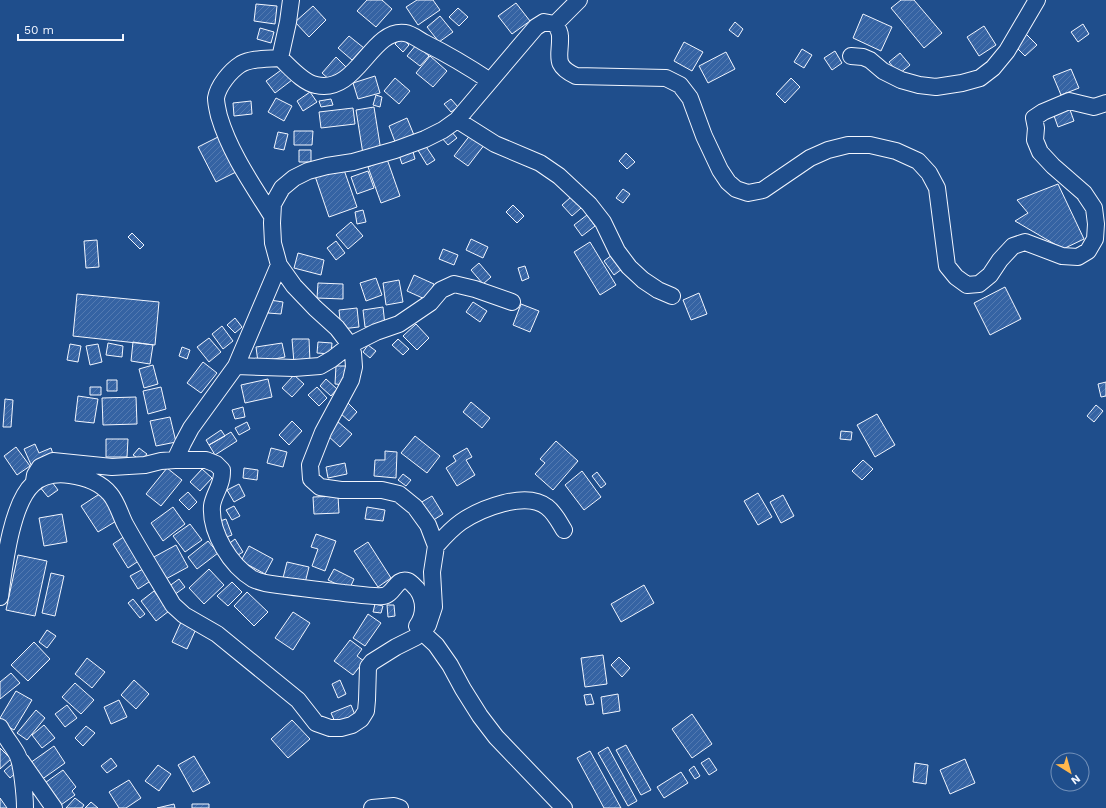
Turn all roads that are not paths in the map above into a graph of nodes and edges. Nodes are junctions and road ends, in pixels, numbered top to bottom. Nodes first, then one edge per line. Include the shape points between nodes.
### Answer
1 (291, 0) edge
2 (579, 0) edge
3 (1038, 0) edge
4 (556, 24) junction
5 (851, 56) dead end
6 (280, 58) junction
7 (490, 81) junction
8 (1106, 103) edge
9 (457, 120) junction
10 (272, 216) junction
11 (279, 265) junction
12 (672, 296) dead end
13 (512, 302) dead end
14 (350, 345) junction
15 (236, 366) junction
16 (175, 460) junction
17 (33, 484) junction
18 (564, 530) dead end
19 (436, 546) junction
20 (0, 597) edge
21 (422, 632) junction
22 (396, 647) junction
23 (0, 728) edge
24 (18, 756) junction
25 (25, 808) edge
26 (54, 808) edge
27 (372, 808) edge
28 (400, 808) edge
29 (564, 808) edge

1 - 6 street
2 - 4 street
3 - 5 street via 1007,51 993,68 980,78 936,87 919,85 883,72 863,57
4 - 7 street via 544,22 536,27
4 - 8 street via 560,34 560,63 566,71 576,76 666,78 680,85 690,98 720,170 736,189 748,193 763,190 810,158 848,145 870,145 896,152 918,162 929,173 937,188 948,266 967,286 979,284 990,275 1013,246 1019,244 1026,242 1062,256 1078,257 1088,251 1095,239 1094,208 1084,193 1040,152 1035,140 1034,118 1069,101 1094,107
6 - 7 street via 304,80 315,85 328,86 340,82 356,70 381,41 394,34 406,33 449,55
6 - 10 street via 257,59 241,64 227,77 216,99 224,132
7 - 9 street
9 - 10 street via 431,136 395,150 308,171 294,178 282,188 273,204
9 - 12 street via 495,144 540,163 559,176 589,204 603,222 629,267 643,280
10 - 11 street via 273,242
11 - 14 street via 294,286 337,328
11 - 15 street
13 - 14 street via 454,284 441,290 430,303 399,324
14 - 15 street via 320,366
14 - 19 street via 354,367 310,464 311,479 320,487 382,490 399,494 415,507 428,525
15 - 16 street via 191,428
16 - 17 street via 144,466 112,467 53,461 40,467
16 - 22 street via 206,460 222,470 212,505 212,518 224,550 233,562 254,579 265,584 384,596 397,584 409,581 420,594 423,614 418,624
17 - 20 street via 20,502 12,527
17 - 22 street via 45,476 59,473 96,482 104,488 111,495 173,606 217,634 298,700 316,723 330,728 341,728 361,719 366,710 368,667
18 - 19 street via 547,506 526,500 509,501 492,506 462,522
19 - 21 street via 432,572 434,607 428,625
21 - 22 street via 416,638
21 - 29 street via 436,645 496,736
23 - 24 street
24 - 25 street
24 - 26 street
27 - 28 street

